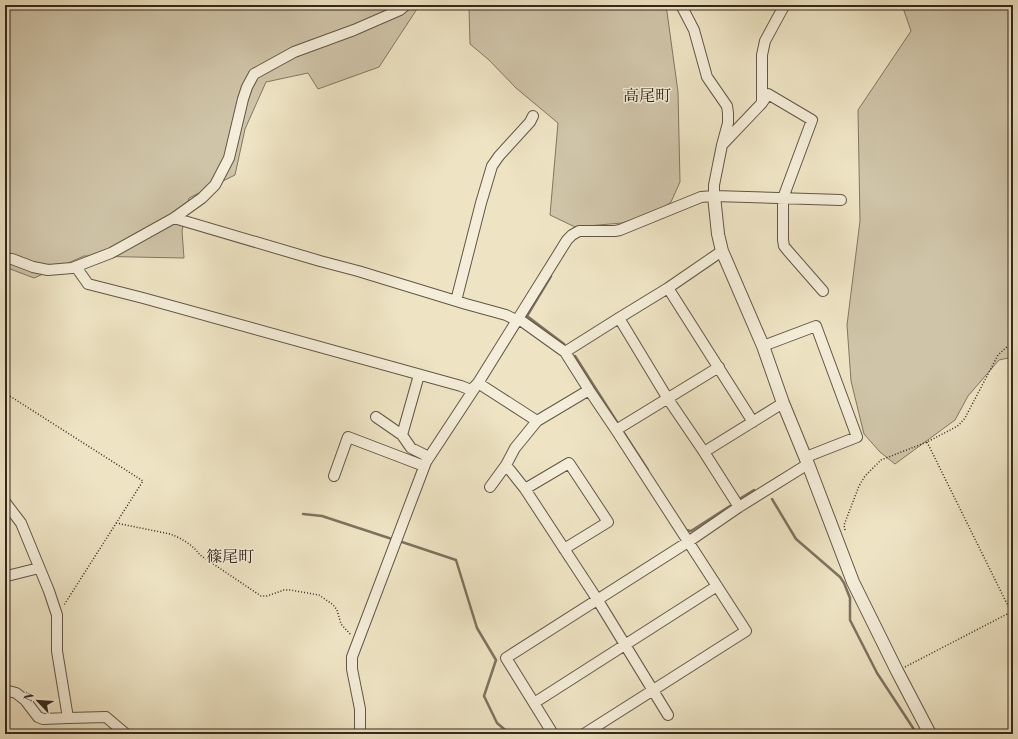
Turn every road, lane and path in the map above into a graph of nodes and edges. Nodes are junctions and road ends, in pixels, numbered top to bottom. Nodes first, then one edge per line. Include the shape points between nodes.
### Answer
1 (406, 5) edge
2 (680, 5) edge
3 (784, 5) edge
4 (762, 103) junction
5 (533, 116) dead end
6 (722, 145) junction
7 (714, 196) junction
8 (783, 198) junction
9 (841, 200) dead end
10 (174, 218) junction
11 (722, 251) junction
12 (5, 259) edge
13 (76, 267) junction
14 (668, 288) junction
15 (822, 291) dead end
16 (456, 301) junction
17 (618, 318) junction
18 (519, 319) junction
19 (1013, 344) edge
20 (763, 346) junction
21 (565, 352) junction
22 (719, 367) junction
23 (419, 375) junction
24 (478, 383) junction
25 (589, 390) junction
26 (5, 393) edge
27 (668, 399) junction
28 (784, 403) junction
29 (376, 417) dead end
30 (538, 421) junction
31 (753, 422) junction
32 (616, 430) junction
33 (402, 435) junction
34 (927, 442) junction
35 (704, 452) junction
36 (807, 460) junction
37 (426, 462) junction
38 (506, 465) junction
39 (334, 476) dead end
40 (490, 487) dead end
41 (524, 489) junction
42 (5, 502) edge
43 (739, 508) junction
44 (116, 523) junction
45 (845, 532) dead end
46 (688, 542) junction
47 (564, 549) junction
48 (40, 568) junction
49 (5, 576) edge
50 (717, 586) junction
51 (597, 599) junction
52 (1012, 612) edge
53 (57, 615) junction
54 (1013, 616) edge
55 (357, 642) junction
56 (625, 645) junction
57 (897, 671) junction
58 (5, 690) edge
59 (652, 690) junction
60 (534, 703) junction
61 (668, 715) dead end
62 (68, 718) junction
63 (126, 734) edge
64 (360, 734) edge
65 (553, 734) edge
66 (584, 734) edge
67 (930, 734) edge

1 - 10 street via 354,30 294,52 254,74 243,99 229,158 215,185
2 - 6 street via 694,30 707,77 727,106 728,123
3 - 4 street via 765,41 762,55
4 - 6 street
4 - 8 street via 768,94 812,120
5 - 16 street via 492,166
6 - 7 street
7 - 8 street
7 - 11 street
7 - 18 street via 701,197 620,230 579,231 572,235
8 - 9 street
8 - 15 street via 784,246
10 - 13 street via 111,253
10 - 16 street
11 - 14 street
11 - 20 street
12 - 13 street via 48,270
13 - 23 street via 88,284
14 - 17 street
14 - 22 street
16 - 18 street
17 - 21 street
17 - 27 street
18 - 21 street
18 - 24 street
19 - 34 path via 998,355 959,425
20 - 28 street
20 - 36 street via 816,326 857,437
21 - 25 street
22 - 27 street
22 - 31 street
23 - 24 street via 471,390
23 - 33 street
24 - 30 street
24 - 37 street
25 - 30 street
25 - 32 street
26 - 44 path via 143,481
27 - 32 street
27 - 35 street
28 - 31 street
28 - 36 street
29 - 33 street
30 - 38 street via 515,448
31 - 35 street
32 - 46 street
33 - 37 street
34 - 45 path via 881,460 865,476 844,525
34 - 52 path
35 - 43 street
36 - 43 street
36 - 57 street via 852,582
37 - 39 street via 348,437
37 - 55 street
38 - 40 street
38 - 41 street
41 - 47 street
41 - 47 street via 569,462 608,522
42 - 48 street via 21,523
43 - 46 street
44 - 53 path
44 - 55 path via 176,536 261,596 284,590 319,595 334,606 341,624
46 - 50 street
46 - 51 street
47 - 51 street
48 - 49 street
48 - 53 street
50 - 56 street
50 - 59 street via 746,631
51 - 56 street
51 - 60 street via 506,658
52 - 54 path
52 - 57 path
53 - 62 street via 57,651
55 - 64 street via 352,657 352,669 360,709
56 - 59 street
56 - 60 street
57 - 67 street
58 - 62 street via 25,700 38,717
59 - 61 street
59 - 66 street
60 - 65 street
62 - 63 street via 106,717

